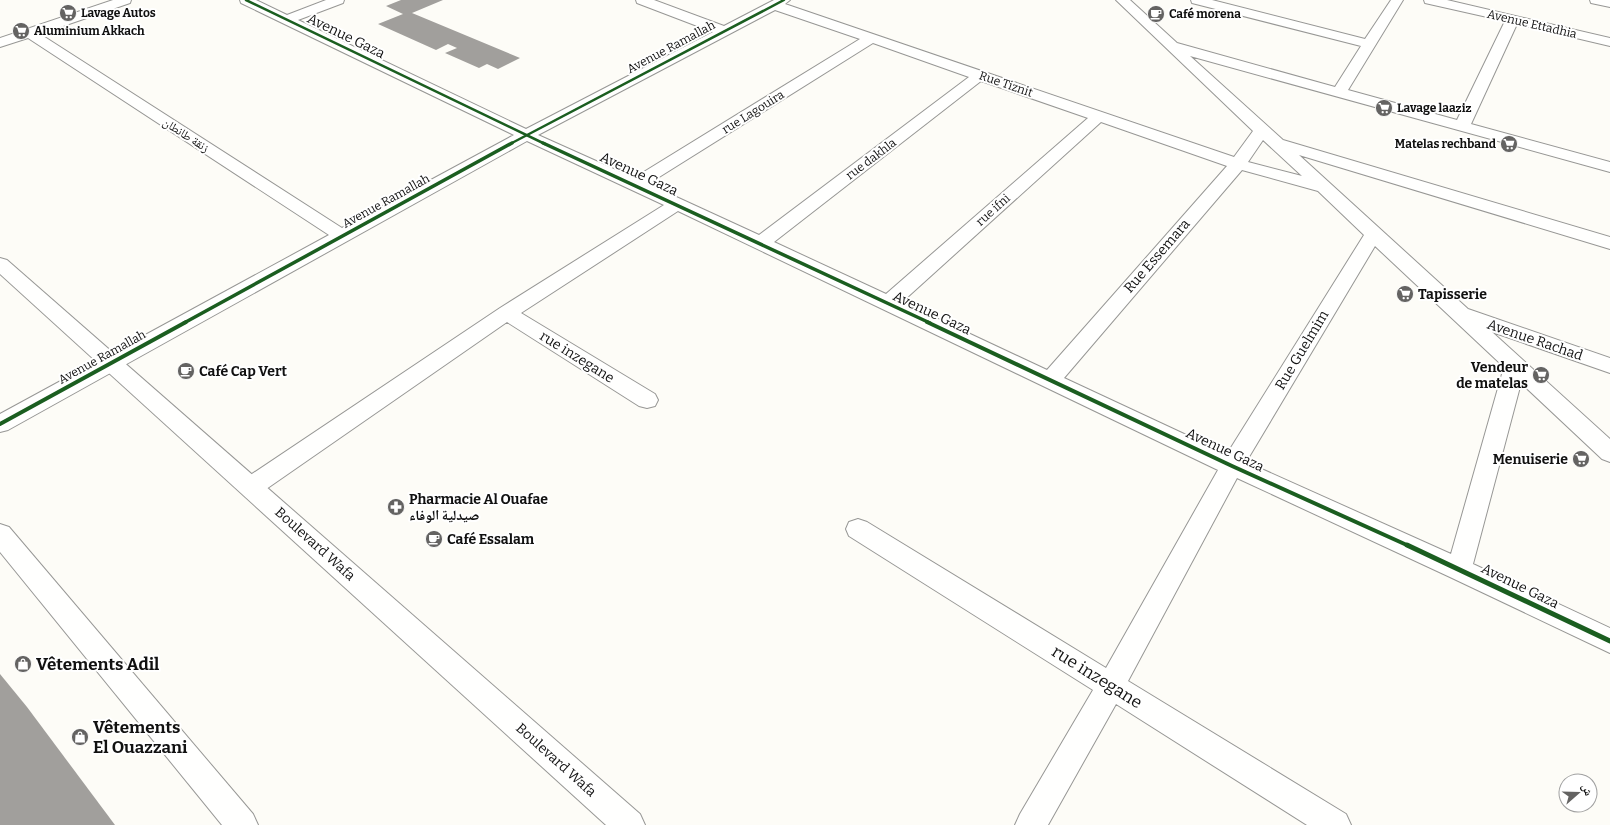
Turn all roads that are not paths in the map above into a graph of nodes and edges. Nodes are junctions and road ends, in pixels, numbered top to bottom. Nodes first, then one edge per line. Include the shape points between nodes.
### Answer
1 (125, 0) edge
2 (246, 0) edge
3 (338, 0) edge
4 (642, 0) edge
5 (1122, 0) edge
6 (1197, 0) edge
7 (1397, 0) edge
8 (1430, 0) edge
9 (1596, 0) edge
10 (779, 3) edge
11 (1610, 3) edge
12 (1513, 19) junction
13 (286, 20) junction
14 (724, 31) junction
15 (30, 33) junction
16 (870, 39) junction
17 (1610, 42) edge
18 (0, 43) edge
19 (1368, 44) junction
20 (1172, 46) junction
21 (980, 75) junction
22 (1339, 92) junction
23 (1099, 116) junction
24 (1462, 126) junction
25 (1262, 130) junction
26 (526, 135) junction
27 (1277, 143) junction
28 (1610, 148) edge
29 (1238, 164) junction
30 (1608, 166) edge
31 (635, 185) junction
32 (1324, 188) junction
33 (677, 204) junction
34 (1373, 234) junction
35 (342, 236) junction
36 (761, 243) junction
37 (1610, 243) edge
38 (0, 264) edge
39 (887, 304) junction
40 (507, 313) junction
41 (1460, 314) junction
42 (111, 364) junction
43 (1515, 365) junction
44 (1610, 366) edge
45 (1050, 380) junction
46 (647, 400) dead end
47 (0, 424) edge
48 (1610, 453) edge
49 (1232, 466) junction
50 (251, 487) junction
51 (858, 529) dead end
52 (0, 534) edge
53 (1459, 569) junction
54 (1610, 642) edge
55 (1111, 686) junction
56 (242, 825) edge
57 (629, 825) edge
58 (1031, 825) edge
59 (1335, 825) edge

1 - 15 street
2 - 13 street, Avenue Gaza
3 - 13 street
4 - 14 street
5 - 20 street
6 - 19 street
7 - 19 street
8 - 12 street, Avenue Ettadhia
9 - 11 street
10 - 14 street, Avenue Ramallah
10 - 16 street, Rue Tiznit
12 - 17 street, Avenue Ettadhia
12 - 24 street
13 - 26 street, Avenue Gaza
14 - 26 street, Avenue Ramallah
15 - 18 street
15 - 35 street, زنقة طانطان
16 - 21 street, Rue Tiznit
16 - 31 street, rue Lagouira
19 - 22 street
20 - 22 street
20 - 25 street
21 - 23 street, Rue Tiznit
21 - 36 street, rue dakhla
22 - 24 street
23 - 29 street, Rue Tiznit
23 - 39 street, rue ifni
24 - 30 street
25 - 27 street
25 - 29 street, Rue Essemara
26 - 31 street, Avenue Gaza
26 - 35 street, Avenue Ramallah
27 - 32 street
27 - 37 street
28 - 30 street
29 - 32 street, Rue Tiznit
29 - 45 street, Rue Essemara
31 - 33 street, Avenue Gaza
32 - 34 street
33 - 36 street, Avenue Gaza
33 - 40 street
34 - 41 street
34 - 49 street, Rue Guelmim
35 - 42 street, Avenue Ramallah
36 - 39 street, Avenue Gaza
38 - 42 street, Boulevard Wafa
39 - 45 street, Avenue Gaza
40 - 46 street, rue inzegane
40 - 50 street
41 - 43 street
41 - 44 street, Avenue Rachad
42 - 47 street, Avenue Ramallah
42 - 50 street, Boulevard Wafa
43 - 48 street
43 - 53 street
45 - 49 street, Avenue Gaza
49 - 53 street, Avenue Gaza
49 - 55 street, Rue Guelmim
50 - 57 street, Boulevard Wafa
51 - 55 street, rue inzegane
52 - 56 street
53 - 54 street, Avenue Gaza
55 - 58 street, Rue Guelmim
55 - 59 street, rue inzegane

